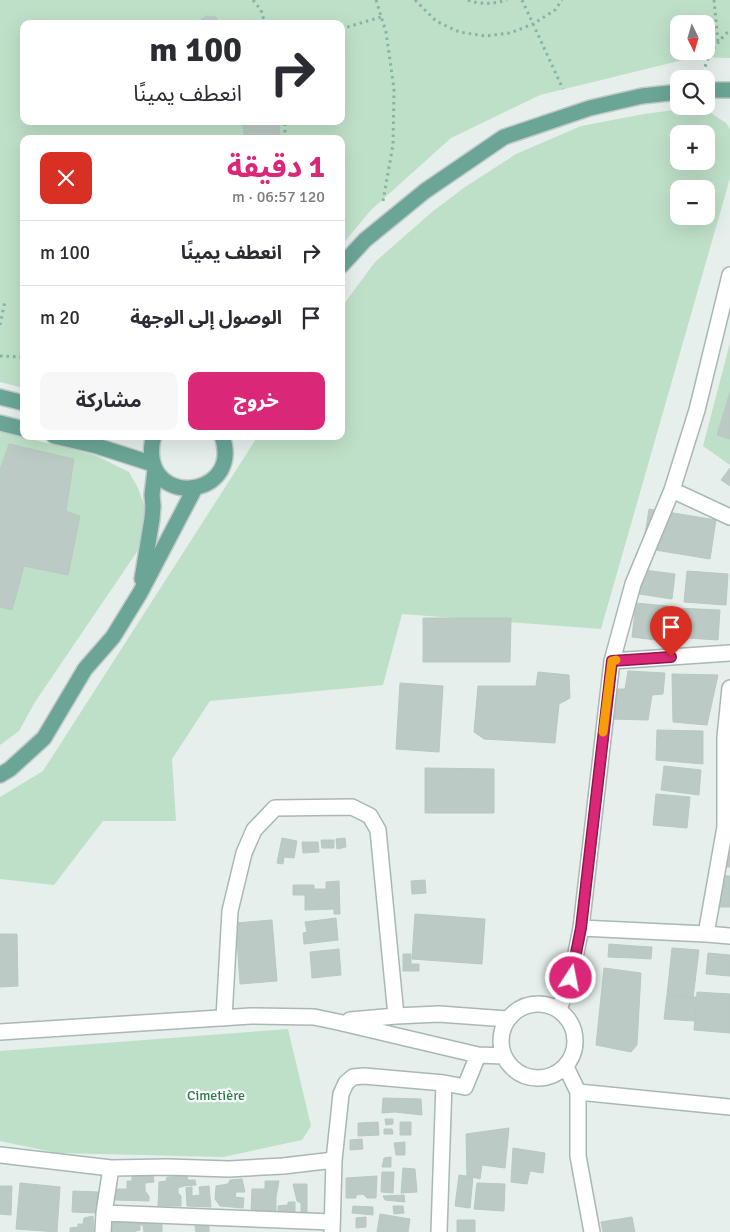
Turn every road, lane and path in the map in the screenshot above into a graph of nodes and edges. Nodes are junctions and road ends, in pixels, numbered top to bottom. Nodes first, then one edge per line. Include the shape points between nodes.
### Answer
1 (253, 0) edge
2 (376, 0) edge
3 (415, 0) edge
4 (468, 0) edge
5 (506, 0) edge
6 (522, 0) edge
7 (562, 0) edge
8 (714, 0) edge
9 (381, 17) junction
10 (264, 20) edge
11 (533, 24) junction
12 (345, 29) edge
13 (730, 30) edge
14 (718, 43) junction
15 (704, 70) edge
16 (563, 89) dead end
17 (715, 90) edge
18 (730, 90) edge
19 (670, 93) edge
20 (382, 201) dead end
21 (345, 262) edge
22 (730, 275) edge
23 (5, 301) dead end
24 (0, 324) edge
25 (0, 356) edge
26 (20, 357) edge
27 (0, 397) edge
28 (20, 402) edge
29 (0, 423) edge
30 (20, 428) edge
31 (71, 440) edge
32 (153, 440) edge
33 (225, 440) edge
34 (154, 467) junction
35 (195, 488) junction
36 (672, 490) junction
37 (730, 517) edge
38 (140, 593) junction
39 (730, 653) edge
40 (612, 661) junction
41 (730, 688) edge
42 (0, 775) edge
43 (727, 827) edge
44 (581, 928) junction
45 (706, 934) junction
46 (730, 936) edge
47 (559, 1009) junction
48 (396, 1016) junction
49 (224, 1018) junction
50 (507, 1019) junction
51 (338, 1022) junction
52 (0, 1032) edge
53 (478, 1055) junction
54 (503, 1056) junction
55 (566, 1067) junction
56 (444, 1083) junction
57 (578, 1092) junction
58 (730, 1107) edge
59 (0, 1155) edge
60 (334, 1160) junction
61 (111, 1168) junction
62 (104, 1213) junction
63 (332, 1227) edge
64 (103, 1232) edge
65 (439, 1232) edge
66 (592, 1232) edge

1 - 10 path
2 - 9 path
3 - 11 path via 436,21 460,32 485,36 510,33
4 - 5 path via 493,4
6 - 11 path
7 - 11 path via 555,10
8 - 14 path
9 - 12 path
9 - 20 path via 394,88 393,145
11 - 16 path
13 - 14 path
14 - 15 path
17 - 18 main road
19 - 21 main road via 590,108 504,138 425,191 365,240
22 - 36 street via 697,410
23 - 24 path
25 - 26 path
27 - 28 main road
29 - 30 main road
31 - 34 main road
32 - 34 main road via 151,451
33 - 35 main road via 222,468 215,478
34 - 35 main road via 162,479 172,485
34 - 38 main road via 152,520
35 - 38 main road
36 - 37 street
36 - 40 street via 633,584
38 - 42 main road via 113,637 85,669 44,738 10,770
39 - 40 street
40 - 44 street
41 - 43 street via 725,736
43 - 45 street
44 - 45 street
44 - 47 street via 571,978
45 - 46 street
47 - 50 street via 540,1004 521,1007
47 - 55 street via 573,1026 576,1047
48 - 49 street via 378,830 370,816 352,807 275,808 254,830 244,853 230,911
48 - 50 street via 439,1014
48 - 51 street
49 - 51 street via 314,1017
49 - 52 street
50 - 54 street via 500,1037
51 - 53 street
53 - 54 street
53 - 56 street via 466,1087
54 - 55 street via 524,1076 539,1079
55 - 57 street
56 - 60 street via 353,1077 341,1094
56 - 65 street
57 - 58 street
57 - 66 street via 578,1156
59 - 61 street
60 - 61 street via 230,1169
60 - 63 street
61 - 62 street
62 - 63 street
62 - 64 street

